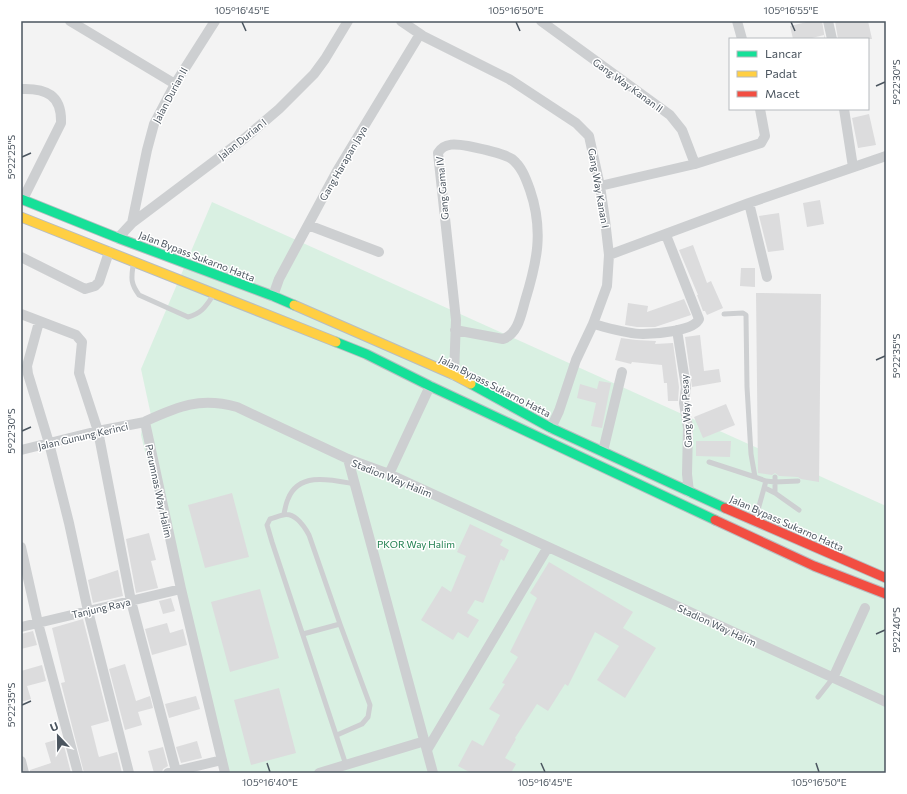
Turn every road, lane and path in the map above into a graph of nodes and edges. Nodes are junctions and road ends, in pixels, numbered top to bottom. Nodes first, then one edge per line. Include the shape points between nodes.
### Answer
1 (70, 21) edge
2 (215, 21) edge
3 (348, 21) edge
4 (401, 21) edge
5 (541, 21) edge
6 (737, 21) edge
7 (828, 21) edge
8 (420, 34) junction
9 (742, 38) edge
10 (832, 38) edge
11 (175, 84) junction
12 (21, 89) edge
13 (760, 110) edge
14 (844, 110) edge
15 (886, 156) edge
16 (695, 164) junction
17 (853, 167) junction
18 (600, 186) junction
19 (22, 199) edge
20 (749, 203) junction
21 (21, 218) edge
22 (132, 223) junction
23 (308, 225) junction
24 (666, 235) junction
25 (118, 238) junction
26 (109, 252) junction
27 (379, 252) dead end
28 (609, 255) junction
29 (21, 257) edge
30 (134, 263) junction
31 (767, 277) dead end
32 (213, 294) junction
33 (273, 296) junction
34 (21, 314) edge
35 (724, 314) dead end
36 (39, 322) junction
37 (593, 324) junction
38 (455, 330) junction
39 (677, 330) junction
40 (622, 372) dead end
41 (454, 375) junction
42 (430, 386) junction
43 (145, 422) junction
44 (552, 428) junction
45 (98, 431) junction
46 (49, 443) junction
47 (21, 450) edge
48 (603, 451) junction
49 (348, 459) junction
50 (709, 462) dead end
51 (389, 474) junction
52 (755, 477) junction
53 (775, 479) junction
54 (766, 481) junction
55 (798, 481) dead end
56 (355, 484) junction
57 (765, 488) junction
58 (689, 492) junction
59 (774, 493) junction
60 (799, 510) dead end
61 (284, 514) junction
62 (755, 521) junction
63 (21, 547) edge
64 (548, 547) junction
65 (886, 578) edge
66 (181, 589) junction
67 (886, 594) edge
68 (131, 601) junction
69 (865, 608) dead end
70 (88, 611) junction
71 (38, 623) junction
72 (340, 624) junction
73 (21, 627) edge
74 (303, 634) junction
75 (833, 678) junction
76 (818, 697) dead end
77 (886, 702) edge
78 (336, 735) junction
79 (426, 746) junction
80 (21, 760) edge
81 (222, 760) junction
82 (346, 765) junction
83 (172, 772) edge
84 (24, 773) edge
85 (78, 773) edge
86 (129, 773) edge
87 (225, 773) edge
88 (319, 773) edge
89 (433, 773) edge

1 - 11 street
2 - 11 street, Jalan Durian II
3 - 22 street, Jalan Durian I via 326,59 279,109 245,138
4 - 8 street, Gang Way Kanan I
5 - 16 street, Gang Way Kanan II via 670,115 682,130
6 - 9 street
7 - 10 street
8 - 18 street, Gang Way Kanan I via 509,79 576,123 589,136
8 - 23 street, Gang Harapan Jaya via 337,171
11 - 22 street, Jalan Durian II via 154,124
12 - 19 street via 36,88 50,95 61,111 61,123
13 - 16 street via 765,136 761,143
14 - 17 street
15 - 17 street
16 - 18 street
17 - 20 street
18 - 28 street, Gang Way Kanan I
19 - 25 highway, Jalan Bypass Sukarno Hatta
20 - 24 street
20 - 31 street
21 - 26 highway
22 - 25 street, Jalan Durian I
23 - 27 street
23 - 33 street, Gang Harapan Jaya via 279,279
24 - 28 street
24 - 39 street via 699,319 694,325
25 - 33 highway, Jalan Bypass Sukarno Hatta
26 - 29 street via 99,282 85,289
26 - 30 highway
28 - 37 street, Gang Way Kanan I via 607,286
30 - 32 highway
30 - 32 lane via 131,279 139,295 188,317 203,310
32 - 42 highway via 366,354
33 - 41 highway, Jalan Bypass Sukarno Hatta
34 - 36 street
35 - 52 lane via 746,315 747,387
36 - 45 street via 76,335 82,342 79,373
36 - 46 street via 27,366
37 - 39 street via 642,334
37 - 44 street, Gang Way Kanan I via 576,360
38 - 38 street, Gang Gama IV via 438,153 448,145 483,149 512,159 525,176 537,217 539,240 532,279 513,334 503,339
38 - 41 street, Gang Gama IV
39 - 58 street, Gang Way Pesay via 686,387 684,403 688,428
40 - 48 street
41 - 44 highway, Jalan Bypass Sukarno Hatta
42 - 51 street
42 - 67 highway via 814,566
43 - 45 street, Jalan Gunung Kerinci
43 - 49 street via 186,405 221,403 252,413
43 - 66 street, Perumnas Way Halim
44 - 48 highway, Jalan Bypass Sukarno Hatta
45 - 46 street, Jalan Gunung Kerinci
45 - 68 street
46 - 47 street, Jalan Gunung Kerinci
46 - 70 street
48 - 58 highway, Jalan Bypass Sukarno Hatta
49 - 51 street, Stadion Way Halim
49 - 56 street, Stadion Way Halim
50 - 52 lane
51 - 64 street, Stadion Way Halim
52 - 54 lane
53 - 54 lane
53 - 55 lane
53 - 59 lane
54 - 57 lane
56 - 61 lane via 321,479 304,481 288,498
56 - 79 street, Stadion Way Halim
57 - 59 lane
57 - 62 lane
58 - 62 highway, Jalan Bypass Sukarno Hatta
59 - 60 lane
61 - 72 lane via 296,518 309,535
61 - 74 lane via 270,519 268,525
62 - 65 highway, Jalan Bypass Sukarno Hatta
63 - 71 street
64 - 75 street, Stadion Way Halim
64 - 79 street
66 - 68 street, Tanjung Raya
66 - 81 street, Perumnas Way Halim
68 - 70 street, Tanjung Raya
68 - 83 street
69 - 75 street
70 - 71 street, Tanjung Raya
70 - 86 street
71 - 73 street, Tanjung Raya
71 - 85 street
72 - 74 lane
72 - 78 lane via 370,705 368,717 362,724
74 - 78 lane
75 - 76 lane
75 - 77 street, Stadion Way Halim
78 - 82 lane
79 - 82 street
79 - 89 street, Stadion Way Halim
80 - 84 street
81 - 83 street
81 - 87 street, Perumnas Way Halim
82 - 88 street

